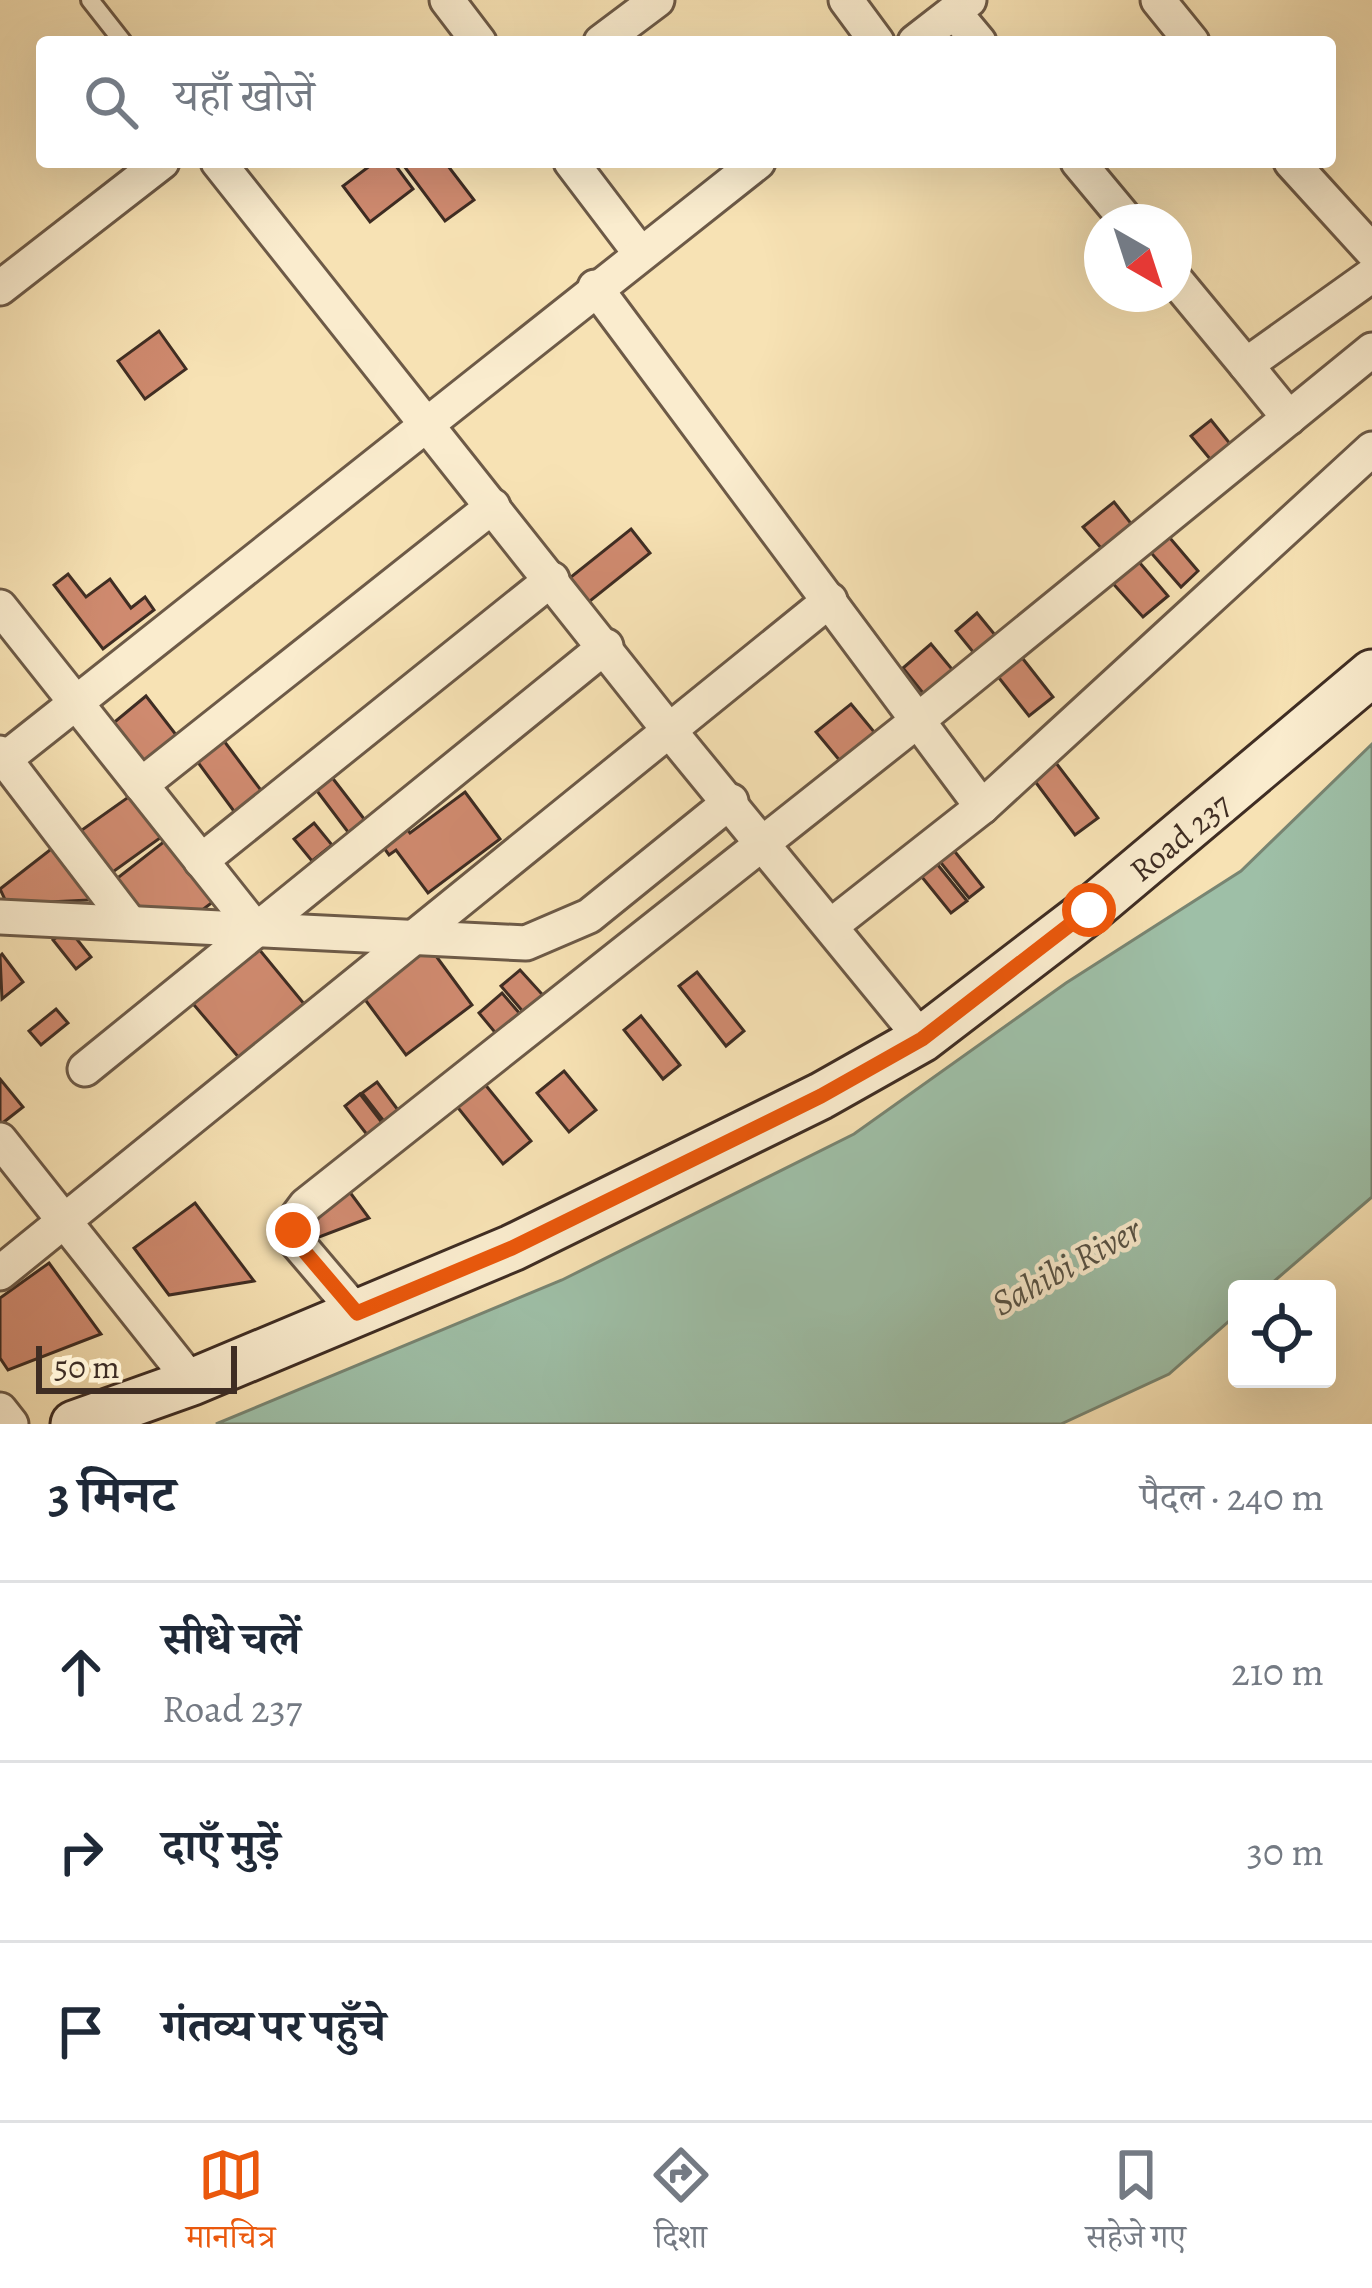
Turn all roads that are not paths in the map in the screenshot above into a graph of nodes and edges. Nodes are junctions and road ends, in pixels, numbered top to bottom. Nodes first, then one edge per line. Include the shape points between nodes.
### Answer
1 (90, 0) edge
2 (447, 0) edge
3 (657, 0) edge
4 (846, 0) edge
5 (1166, 3) edge
6 (962, 6) edge
7 (119, 36) edge
8 (474, 36) edge
9 (609, 36) edge
10 (873, 36) edge
11 (923, 36) edge
12 (976, 36) edge
13 (1188, 36) edge
14 (154, 168) edge
15 (223, 168) edge
16 (576, 168) edge
17 (750, 168) edge
18 (1083, 168) edge
19 (1296, 168) edge
20 (1113, 204) edge
21 (1372, 251) edge
22 (640, 253) junction
23 (1372, 275) edge
24 (595, 286) junction
25 (0, 288) edge
26 (1192, 300) edge
27 (1372, 350) edge
28 (1246, 365) junction
29 (1288, 418) junction
30 (429, 426) junction
31 (1372, 448) edge
32 (494, 506) junction
33 (552, 579) junction
34 (830, 600) junction
35 (0, 607) edge
36 (606, 646) junction
37 (1372, 673) edge
38 (75, 702) junction
39 (917, 722) junction
40 (668, 729) junction
41 (2, 758) edge
42 (141, 785) junction
43 (731, 801) junction
44 (982, 807) junction
45 (763, 838) junction
46 (201, 861) junction
47 (5, 912) edge
48 (129, 922) junction
49 (832, 925) junction
50 (254, 927) junction
51 (414, 934) junction
52 (922, 1039) junction
53 (86, 1070) dead end
54 (0, 1140) edge
55 (64, 1221) junction
56 (0, 1273) edge
57 (357, 1313) junction
58 (192, 1382) junction
59 (0, 1410) edge
60 (11, 1424) edge
61 (74, 1424) edge

1 - 7 lane
2 - 8 street
3 - 9 street
4 - 10 street
5 - 13 street
6 - 11 street
6 - 12 street
14 - 25 street
15 - 30 street
16 - 22 street
17 - 22 street
18 - 20 street
19 - 21 street
22 - 24 street
23 - 28 street
24 - 30 street
24 - 34 street
26 - 28 street
27 - 29 street
28 - 29 street
29 - 39 street
30 - 32 street
30 - 38 street
31 - 44 street
32 - 33 street
32 - 42 street
33 - 36 street
33 - 46 street
34 - 39 street
34 - 40 street
35 - 38 street
36 - 40 street
36 - 50 street
37 - 52 street, Road 237
38 - 41 street
38 - 42 street
39 - 44 street
39 - 45 street
40 - 43 street
40 - 51 street
41 - 48 street
42 - 46 street
43 - 45 street
43 - 51 street via 558,932 526,943
44 - 49 street
45 - 49 street
45 - 57 street via 306,1205 294,1239
46 - 50 street
47 - 48 street
48 - 50 street
49 - 52 street
50 - 51 street
50 - 53 street
51 - 55 street
52 - 57 street, Road 237 via 672,1172
54 - 55 street
55 - 56 street
55 - 58 street
57 - 58 street, Road 237
58 - 61 street, Road 237
59 - 60 street

